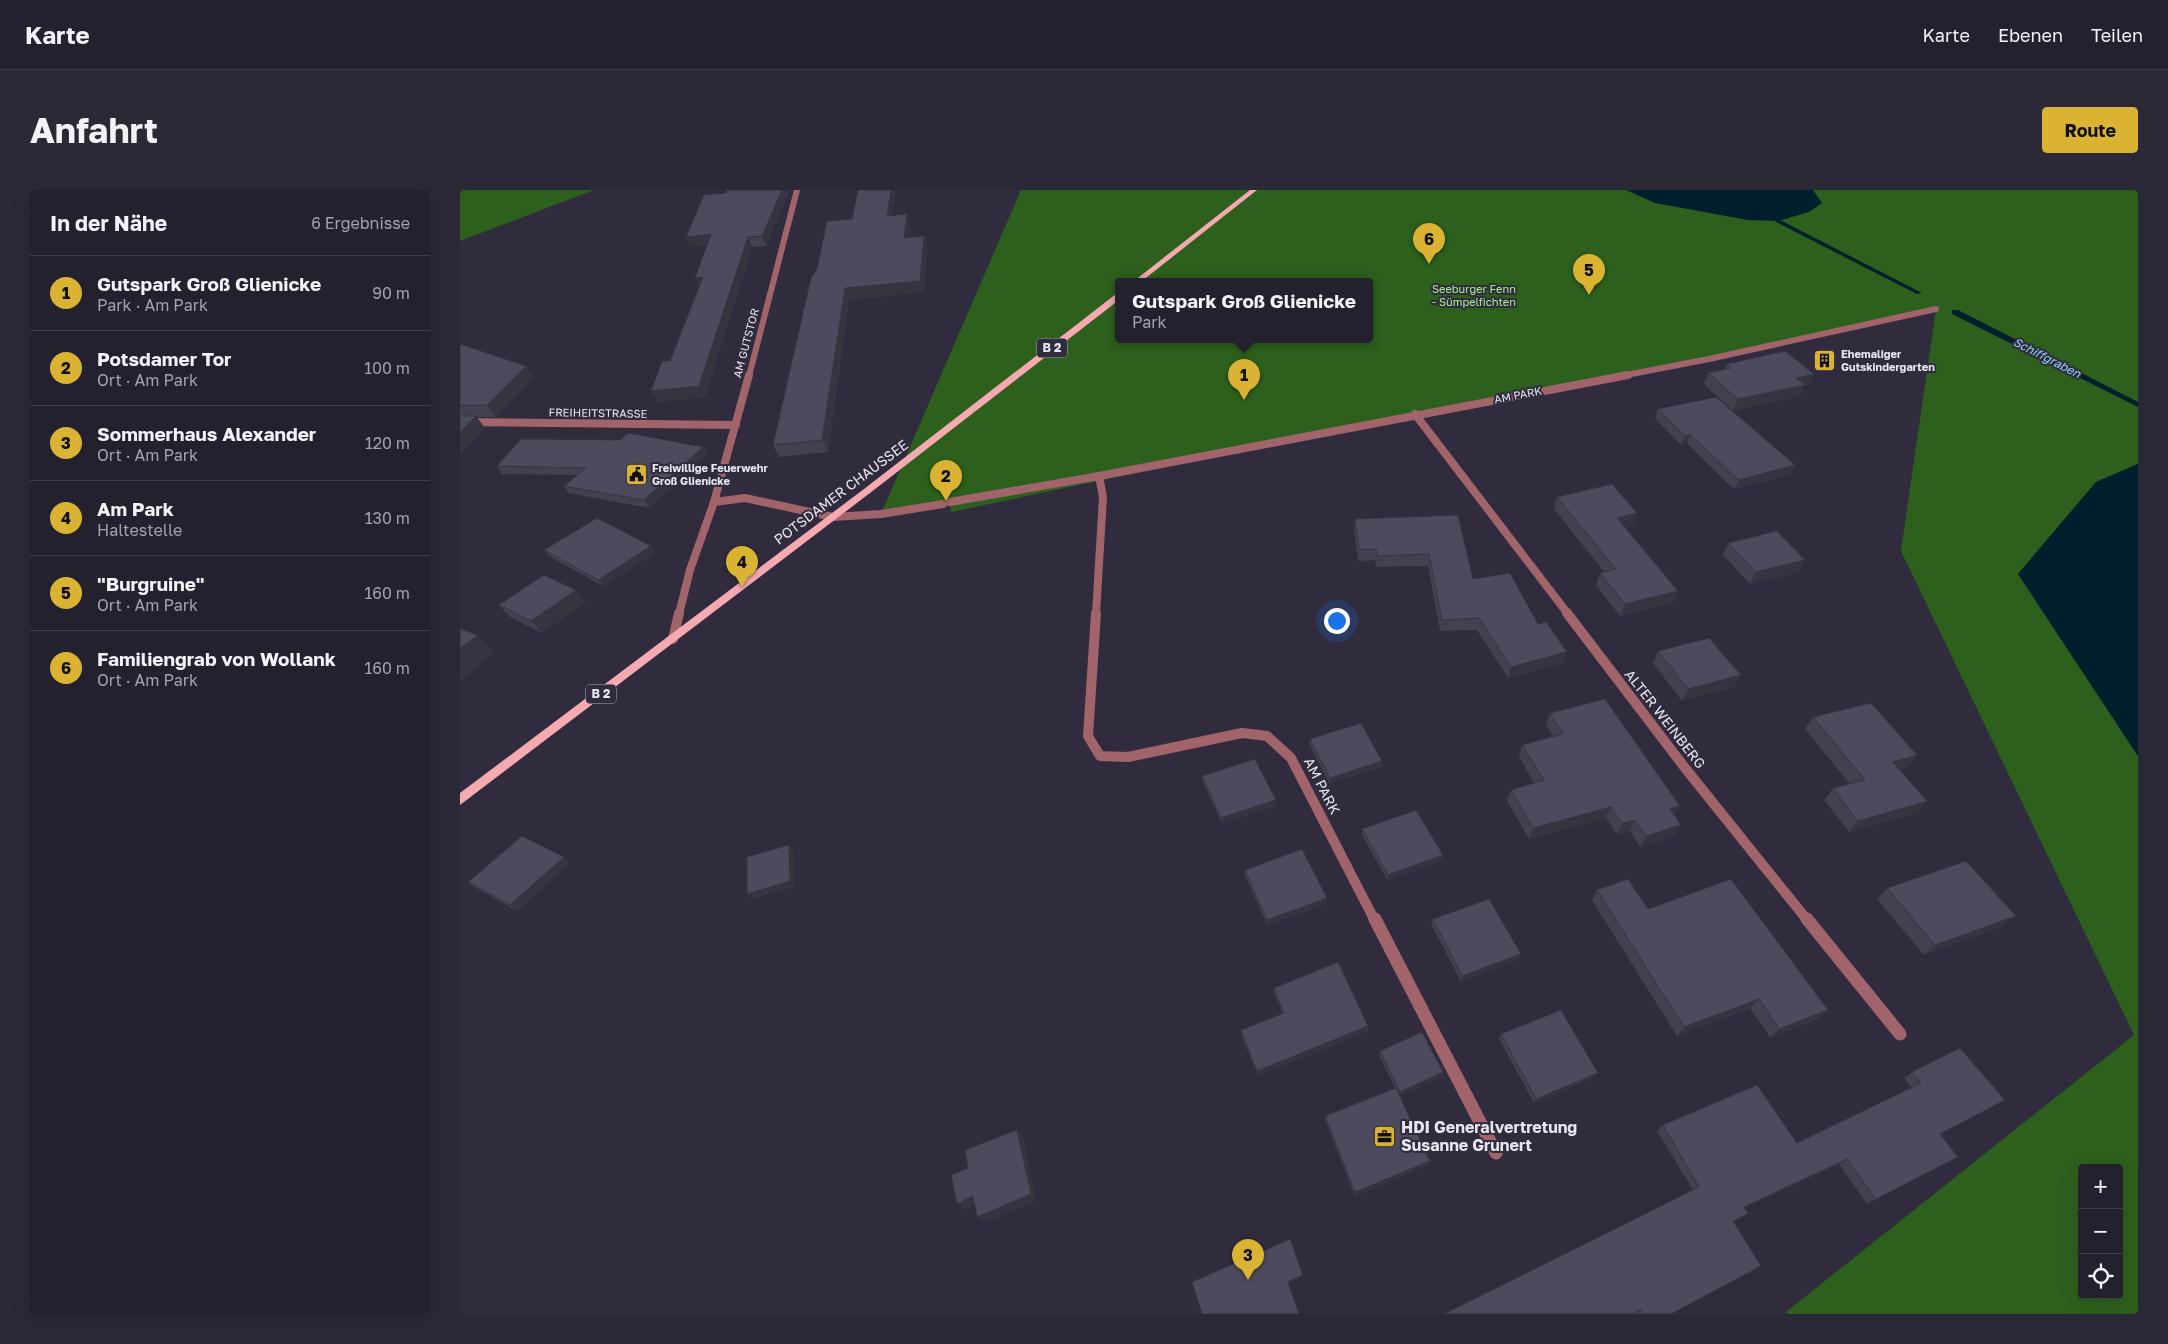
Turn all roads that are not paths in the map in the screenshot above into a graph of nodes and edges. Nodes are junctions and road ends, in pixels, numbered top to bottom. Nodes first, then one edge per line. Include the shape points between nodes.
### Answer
1 (797, 190) edge
2 (1254, 190) edge
3 (1142, 278) edge
4 (1115, 299) edge
5 (1936, 309) dead end
6 (1415, 414) junction
7 (460, 422) edge
8 (736, 425) junction
9 (1098, 476) junction
10 (714, 502) junction
11 (833, 517) junction
12 (673, 639) junction
13 (460, 800) edge
14 (1900, 1034) dead end
15 (1496, 1153) dead end

1 - 8 street, AM GUTSTOR
2 - 3 main road
4 - 11 main road, POTSDAMER CHAUSSEE / B 2
5 - 6 street, AM PARK via 1708,359
6 - 9 street, AM PARK
6 - 14 street, ALTER WEINBERG via 1685,768
7 - 8 street, FREIHEITSTRASSE
8 - 10 street, AM GUTSTOR
9 - 11 street, AM PARK via 881,514
9 - 15 street, AM PARK via 1103,497 1088,736 1100,756 1128,758 1242,733 1267,736 1291,758
10 - 11 street via 745,498
10 - 12 street, AM GUTSTOR via 690,570
11 - 12 main road, POTSDAMER CHAUSSEE / B 2
12 - 13 main road, POTSDAMER CHAUSSEE / B 2

